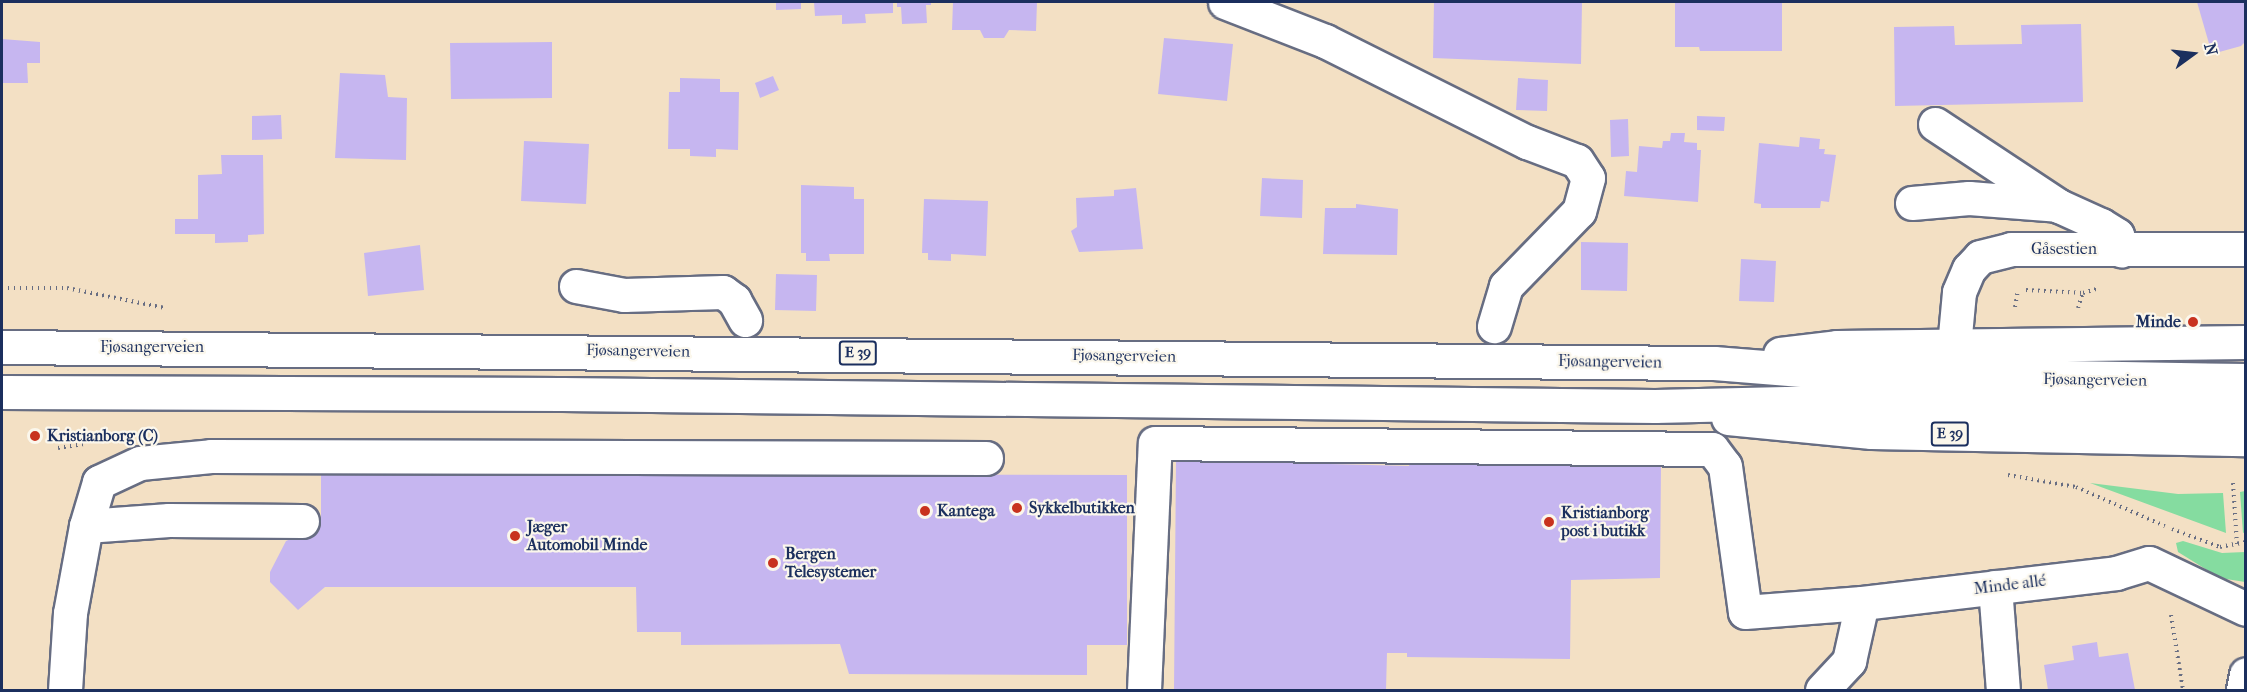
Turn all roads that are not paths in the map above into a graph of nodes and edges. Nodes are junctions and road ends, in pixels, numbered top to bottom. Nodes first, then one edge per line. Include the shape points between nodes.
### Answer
1 (1225, 2) edge
2 (1935, 124) dead end
3 (1912, 203) dead end
4 (2059, 206) junction
5 (2246, 249) edge
6 (2121, 250) junction
7 (576, 286) dead end
8 (745, 320) dead end
9 (1494, 326) dead end
10 (2246, 342) edge
11 (1954, 346) junction
12 (2, 347) edge
13 (1714, 363) junction
14 (2246, 381) edge
15 (2, 392) edge
16 (1655, 406) junction
17 (2246, 409) edge
18 (2246, 439) edge
19 (986, 458) dead end
20 (302, 521) dead end
21 (86, 526) junction
22 (1995, 587) junction
23 (1862, 603) junction
24 (2246, 609) edge
25 (2246, 674) edge
26 (65, 690) edge
27 (1144, 690) edge
28 (1822, 690) edge
29 (2003, 690) edge
30 (2243, 690) edge

1 - 9 main road via 1325,41 1527,142 1577,161 1588,178 1579,211 1506,286
2 - 4 main road
3 - 4 main road via 1969,198
4 - 6 main road via 2117,235
5 - 6 main road, Gåsestien
6 - 11 main road, Gåsestien via 2011,249 1980,257 1969,269 1959,292
7 - 8 main road via 624,295 723,291 734,300
10 - 11 main road, E 39
11 - 13 main road, E 39 via 1837,347
12 - 13 main road, Fjøsangerveien / E 39
13 - 14 main road, Fjøsangerveien / E 39 via 1839,373
15 - 16 main road, Fjøsangerveien / E 39
16 - 17 main road, Fjøsangerveien / E 39 via 1873,401 2188,411
16 - 18 main road, E 39 via 1769,425 1871,432
19 - 21 main road via 211,456 140,462 99,482
20 - 21 main road via 126,521
21 - 26 main road via 70,613
22 - 23 main road, Minde allé
22 - 24 main road, Minde allé via 2116,573 2149,563
22 - 29 main road
23 - 27 main road, Minde allé via 1745,612 1725,466 1712,449 1155,443
23 - 28 main road via 1849,661
25 - 30 main road

